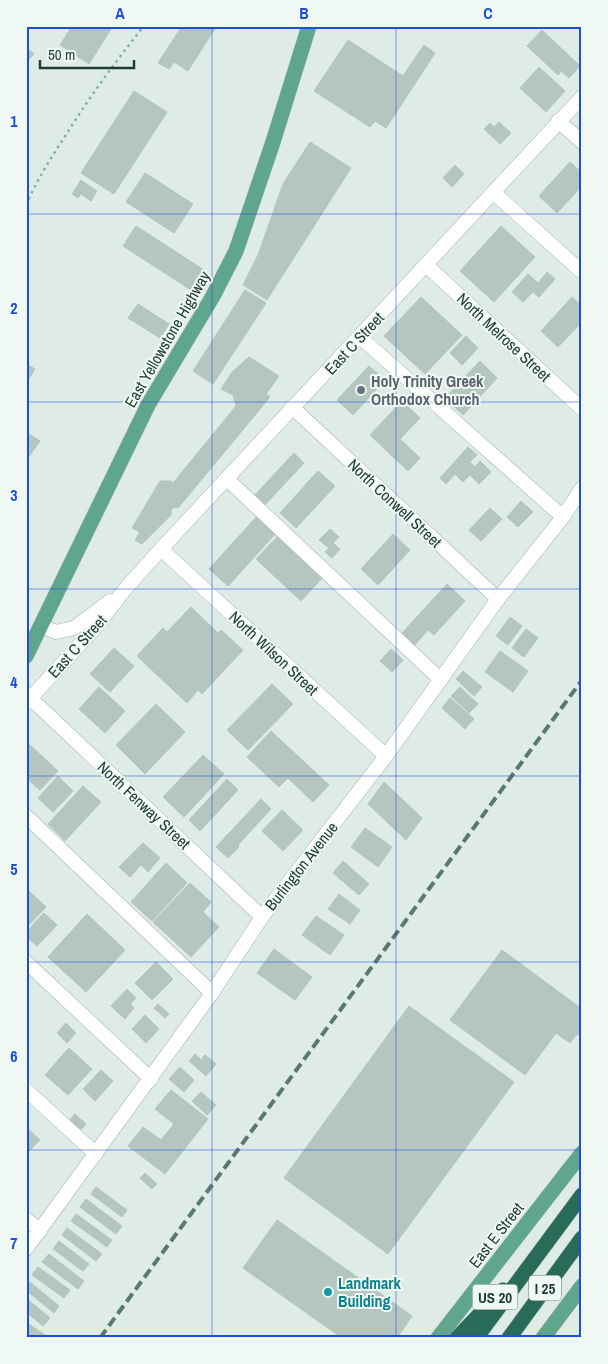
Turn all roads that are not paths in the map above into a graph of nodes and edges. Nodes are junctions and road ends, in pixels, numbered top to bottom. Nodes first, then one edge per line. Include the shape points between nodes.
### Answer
1 (309, 26) edge
2 (582, 97) edge
3 (558, 121) junction
4 (582, 142) edge
5 (493, 192) junction
6 (426, 265) junction
7 (582, 272) edge
8 (360, 338) junction
9 (292, 407) junction
10 (582, 409) edge
11 (227, 479) junction
12 (582, 488) edge
13 (562, 517) junction
14 (161, 549) junction
15 (126, 588) junction
16 (498, 599) junction
17 (42, 626) junction
18 (26, 656) edge
19 (441, 680) junction
20 (28, 698) edge
21 (386, 756) junction
22 (26, 816) edge
23 (262, 916) junction
24 (26, 962) edge
25 (212, 993) junction
26 (151, 1079) junction
27 (26, 1090) edge
28 (582, 1153) edge
29 (96, 1154) junction
30 (582, 1195) edge
31 (26, 1219) edge
32 (40, 1231) junction
33 (582, 1238) edge
34 (26, 1249) edge
35 (535, 1259) junction
36 (582, 1286) edge
37 (548, 1336) edge
38 (438, 1338) edge
39 (457, 1338) edge
40 (476, 1338) edge
41 (509, 1338) edge

1 - 17 main road, East Yellowstone Highway via 236,251 148,405
2 - 3 street, East C Street
3 - 4 street
3 - 5 street, East C Street
5 - 6 street, East C Street
5 - 7 street
6 - 8 street, East C Street
6 - 10 street, North Melrose Street
8 - 9 street, East C Street
8 - 13 street
9 - 11 street, East C Street
9 - 16 street, North Conwell Street
11 - 14 street, East C Street
11 - 19 street
12 - 13 street, Burlington Avenue
13 - 16 street, Burlington Avenue
14 - 15 street, East C Street
14 - 21 street, North Wilson Street
15 - 17 street, East C Street via 74,628 56,632
15 - 20 street, East C Street via 94,629
16 - 19 street, Burlington Avenue
17 - 18 main road, East Yellowstone Highway
19 - 21 street, Burlington Avenue
20 - 23 street, North Fenway Street
21 - 23 street, Burlington Avenue
22 - 25 street
23 - 25 street, Burlington Avenue
24 - 26 street
25 - 26 street, Burlington Avenue
26 - 29 street, Burlington Avenue
27 - 29 street
28 - 38 main road, East E Street
29 - 32 street, Burlington Avenue
30 - 35 highway, I 25
31 - 32 street
32 - 34 street, Burlington Avenue
33 - 41 highway, I 25
35 - 39 highway, US 20
35 - 40 highway, I 25
36 - 37 main road

